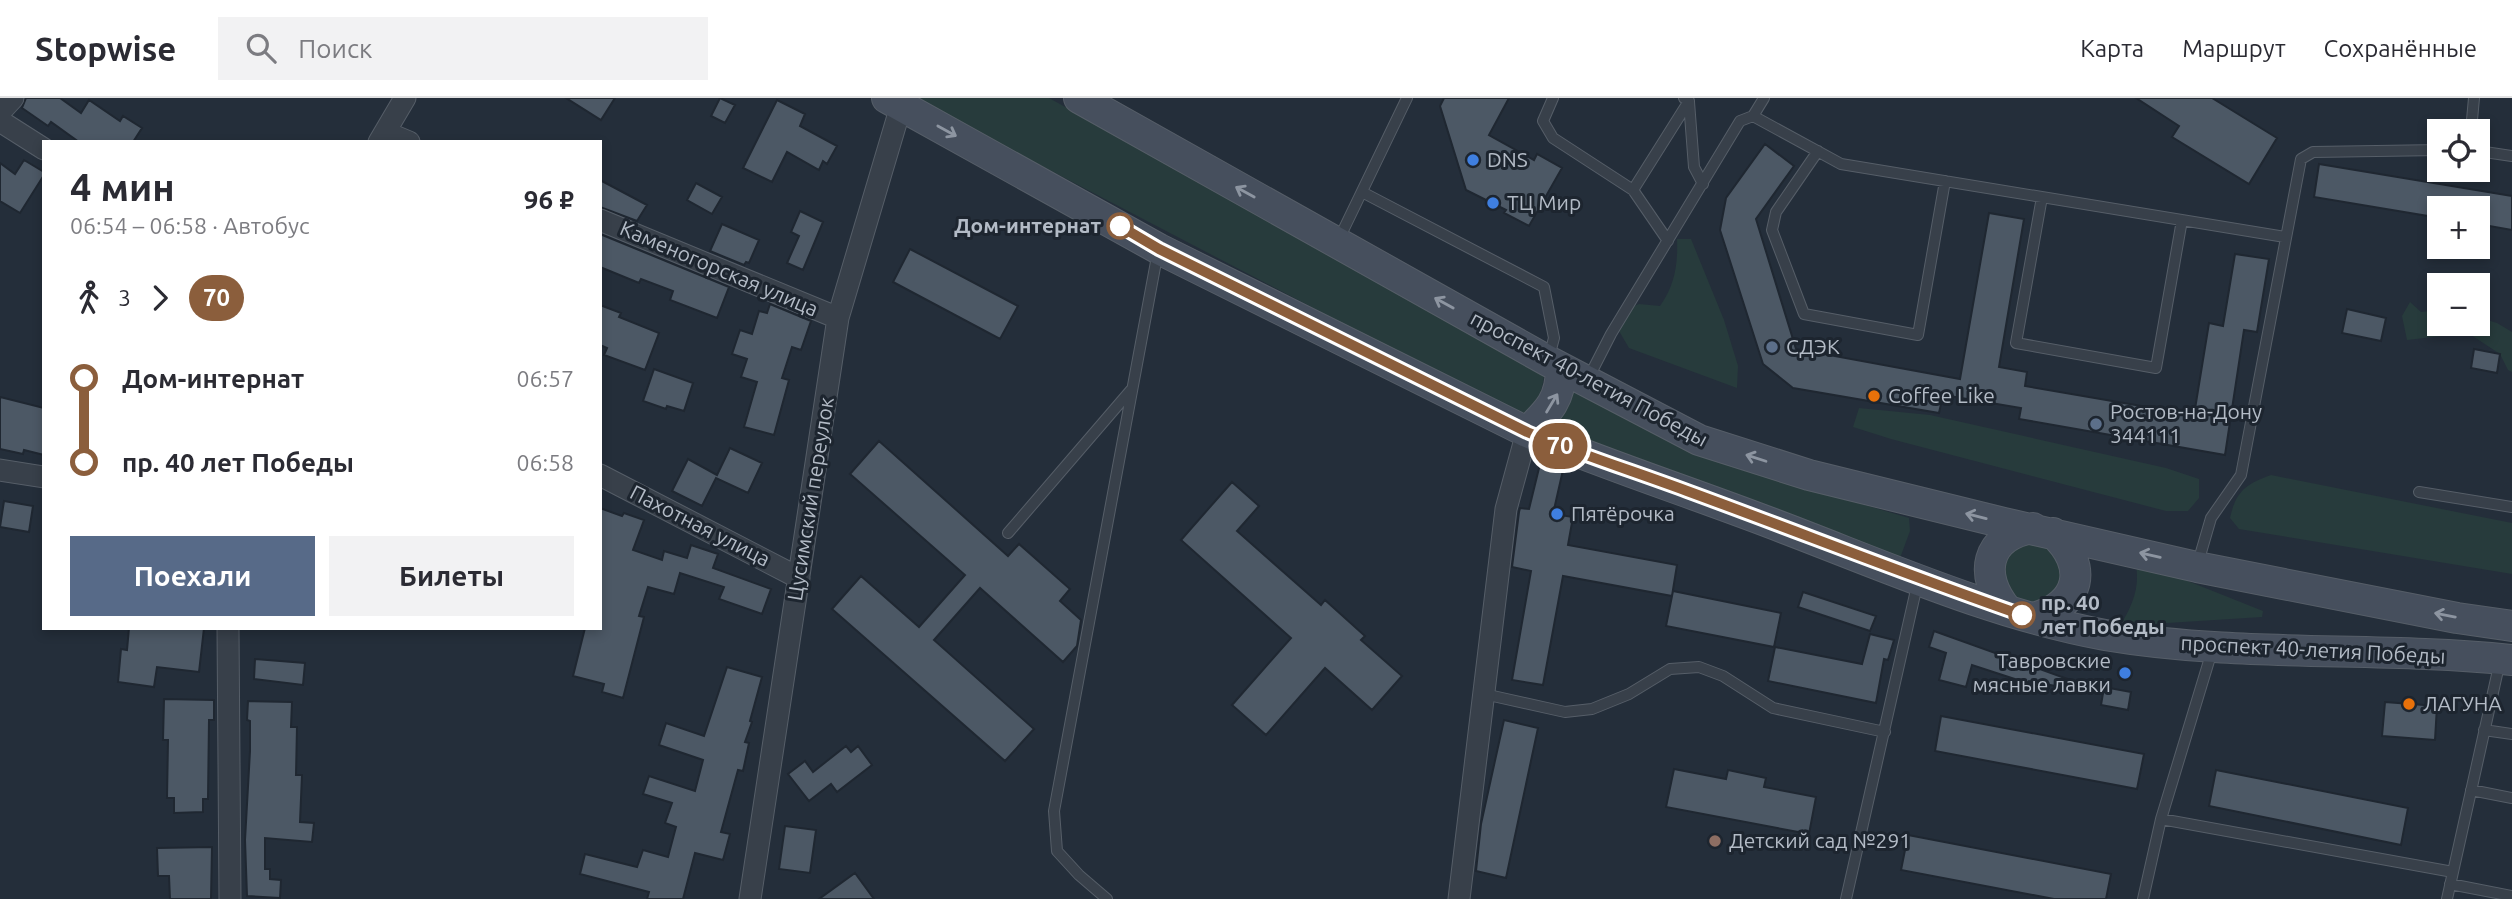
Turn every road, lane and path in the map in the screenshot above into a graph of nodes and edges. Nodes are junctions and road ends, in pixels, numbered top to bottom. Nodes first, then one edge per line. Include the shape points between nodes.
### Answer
1 (13, 98) edge
2 (405, 98) edge
3 (1079, 98) edge
4 (1407, 98) edge
5 (1553, 98) edge
6 (1764, 98) edge
7 (2474, 98) edge
8 (1688, 99) edge
9 (894, 102) edge
10 (0, 112) edge
11 (1753, 116) junction
12 (2472, 119) edge
13 (0, 121) edge
14 (382, 137) edge
15 (42, 148) edge
16 (2427, 150) edge
17 (1818, 151) junction
18 (2490, 153) edge
19 (2512, 156) edge
20 (1945, 181) junction
21 (1703, 184) junction
22 (1633, 190) junction
23 (1362, 192) junction
24 (2042, 197) junction
25 (2182, 220) junction
26 (602, 221) edge
27 (2285, 237) junction
28 (1668, 241) junction
29 (1337, 243) junction
30 (1159, 249) junction
31 (838, 318) junction
32 (1554, 364) junction
33 (1587, 382) junction
34 (1133, 388) junction
35 (1527, 432) junction
36 (0, 470) edge
37 (602, 476) edge
38 (42, 477) edge
39 (2418, 492) dead end
40 (2512, 507) edge
41 (2043, 530) junction
42 (1008, 533) dead end
43 (2197, 566) junction
44 (799, 578) junction
45 (1919, 580) junction
46 (2020, 614) junction
47 (2512, 626) edge
48 (228, 630) edge
49 (2213, 648) junction
50 (2506, 659) edge
51 (1484, 694) junction
52 (2484, 730) junction
53 (1885, 732) junction
54 (2512, 734) edge
55 (2471, 790) junction
56 (2512, 798) edge
57 (2161, 819) junction
58 (2451, 878) junction
59 (2512, 896) edge
60 (230, 899) edge
61 (750, 899) edge
62 (1107, 899) edge
63 (1459, 899) edge
64 (1846, 899) edge
65 (2143, 899) edge
66 (2447, 899) edge

1 - 10 street
2 - 14 street
29 -> 3 main road, проспект 40-летия Победы
4 - 23 lane
5 - 22 lane via 1543,121 1553,138
6 - 11 lane
7 - 12 lane
8 - 21 lane via 1694,167
8 - 22 lane
9 -> 30 main road, проспект 40-летия Победы
9 - 31 street, Цусимский переулок
11 - 17 lane
11 - 21 lane via 1741,121
13 - 15 street
16 - 27 lane via 2313,152 2301,159
17 - 20 lane via 1842,164
17 - 20 lane via 1776,212 1772,230 1804,314 1917,335
18 - 19 lane
20 - 24 lane
21 - 28 lane
22 - 28 lane
23 - 29 lane
23 - 32 lane via 1544,287
24 - 25 lane
24 - 25 lane via 2016,343 2156,368
25 - 27 lane
26 - 31 street, Каменогорская улица
27 - 43 lane via 2241,475 2211,519
28 - 33 lane
32 -> 29 main road, проспект 40-летия Победы
30 - 34 lane
30 - 35 main road, проспект 40-летия Победы
31 - 44 street, Цусимский переулок
32 - 33 main road, проспект 40-летия Победы
35 -> 32 main road via 1561,388
41 -> 33 main road, проспект 40-летия Победы via 1809,475 1699,440
34 - 42 lane
34 - 62 lane via 1054,811 1058,851
35 - 45 main road, проспект 40-летия Победы
35 - 51 street via 1506,509
36 - 38 street
37 - 44 street, Пахотная улица
39 - 40 lane
43 -> 41 main road, проспект 40-летия Победы
41 - 46 main road via 2011,534 1990,560 1992,590
41 - 46 main road via 2071,552 2075,582 2058,608
47 -> 43 main road, проспект 40-летия Победы
44 - 61 street, Цусимский переулок
45 - 46 main road, проспект 40-летия Победы
45 - 53 lane
46 - 49 main road, проспект 40-летия Победы via 2105,635
48 - 60 street
49 - 50 main road, проспект 40-летия Победы
49 - 57 lane
50 - 52 lane
51 - 53 lane via 1565,712 1592,709 1629,694 1670,669 1699,667 1723,676 1773,708
51 - 63 street
52 - 54 lane
52 - 55 lane
53 - 64 lane
55 - 56 lane
55 - 58 lane
57 - 58 lane
57 - 65 lane
58 - 59 lane
58 - 66 lane

